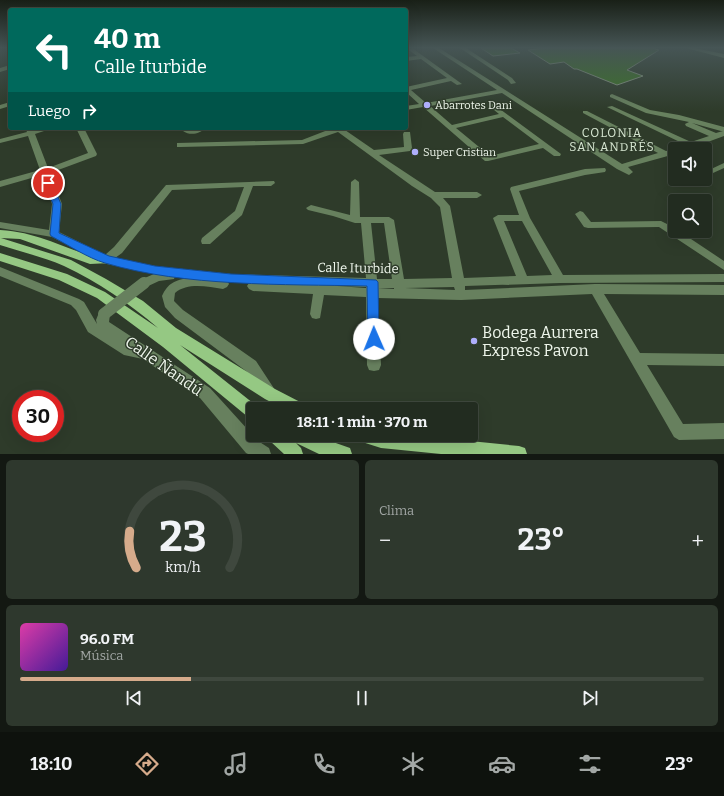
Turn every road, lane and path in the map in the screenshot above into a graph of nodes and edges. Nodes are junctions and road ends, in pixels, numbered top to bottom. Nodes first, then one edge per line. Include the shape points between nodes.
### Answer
1 (438, 69) edge
2 (469, 69) edge
3 (495, 69) edge
4 (452, 79) junction
5 (513, 83) dead end
6 (459, 84) dead end
7 (408, 89) edge
8 (408, 91) edge
9 (503, 91) junction
10 (612, 96) dead end
11 (424, 105) junction
12 (491, 105) dead end
13 (610, 107) dead end
14 (408, 108) edge
15 (585, 112) dead end
16 (503, 115) junction
17 (683, 122) dead end
18 (451, 127) junction
19 (724, 129) edge
20 (30, 130) edge
21 (81, 130) edge
22 (199, 130) edge
23 (335, 130) edge
24 (343, 130) edge
25 (187, 131) dead end
26 (724, 133) edge
27 (407, 134) dead end
28 (608, 134) dead end
29 (716, 136) junction
30 (633, 137) junction
31 (0, 141) edge
32 (685, 142) edge
33 (699, 142) edge
34 (180, 145) dead end
35 (544, 145) junction
36 (372, 153) junction
37 (557, 154) dead end
38 (666, 154) joint
39 (724, 165) edge
40 (620, 167) junction
41 (602, 170) dead end
42 (713, 170) dead end
43 (44, 172) junction
44 (629, 172) dead end
45 (355, 182) dead end
46 (271, 183) dead end
47 (0, 184) edge
48 (249, 184) junction
49 (434, 195) junction
50 (477, 195) dead end
51 (312, 208) dead end
52 (580, 214) dead end
53 (526, 218) junction
54 (360, 221) junction
55 (0, 225) edge
56 (0, 234) edge
57 (54, 234) junction
58 (0, 241) edge
59 (206, 241) dead end
60 (0, 257) edge
61 (106, 260) junction
62 (724, 266) edge
63 (0, 271) edge
64 (197, 277) junction
65 (724, 278) edge
66 (560, 279) junction
67 (524, 281) junction
68 (320, 286) junction
69 (372, 288) junction
70 (400, 289) junction
71 (460, 289) junction
72 (595, 289) junction
73 (724, 290) edge
74 (316, 314) dead end
75 (146, 353) junction
76 (636, 359) junction
77 (724, 360) edge
78 (374, 365) dead end
79 (270, 394) junction
80 (285, 402) edge
81 (246, 406) edge
82 (724, 431) edge
83 (283, 442) edge
84 (310, 442) edge
85 (401, 442) edge
86 (254, 452) edge
87 (295, 454) edge
88 (344, 454) edge
89 (519, 454) edge

1 - 4 street
2 - 9 street
3 - 5 street
4 - 6 street
4 - 7 street
8 - 11 street
9 - 11 street
9 - 40 street
10 - 19 street via 646,112 679,117
11 - 14 street
11 - 18 street
12 - 16 street
13 - 32 street
15 - 30 street
16 - 18 street
16 - 35 street
17 - 29 street
18 - 35 street via 488,159
20 - 31 street
20 - 43 street
21 - 43 street via 93,154
22 - 25 street
23 - 34 street via 303,142
24 - 36 street
26 - 29 street
27 - 36 street via 407,149
28 - 30 street
29 - 33 street
30 - 38 street
35 - 37 street
36 - 49 street
38 - 40 street
39 - 42 street
40 - 44 street
41 - 53 street via 514,189
43 - 47 street
43 - 57 street via 57,204
45 - 54 street
46 - 48 street
48 - 59 street via 239,213
48 - 61 street via 169,187 118,250
49 - 50 street
49 - 71 street via 445,206
51 - 54 street
52 - 62 street via 588,225 661,224
53 - 66 street
53 - 67 street via 498,218
54 - 69 street
54 - 70 street via 389,220
55 - 57 street, Calle Iturbide
56 - 61 main road via 20,235 90,260
57 - 61 street, Calle Iturbide
58 - 79 main road via 67,263 102,282 139,305 170,332
60 - 81 main road via 64,277 101,295 168,342
61 - 64 street, Calle Iturbide
63 - 75 street via 75,302 92,328 129,350
64 - 68 street, Calle Iturbide
64 - 75 street, Calle Ñandú, bridge via 158,277 144,283 104,314 103,325
64 - 79 street, Calle Iturbide via 172,289 168,296 170,304 179,314 251,366
65 - 66 street, Calle Iturbide
66 - 67 street, Calle Iturbide
67 - 71 street, Calle Iturbide
68 - 69 street, Calle Iturbide
68 - 74 street
69 - 70 street, Calle Iturbide
69 - 78 street
70 - 71 street, Calle Iturbide
71 - 72 street, Calle Iturbide
72 - 73 street, Calle Iturbide
72 - 76 street
75 - 86 street, Calle Ñandú via 205,393
76 - 77 street
76 - 82 street via 679,432
79 - 80 main road
83 - 87 main road
84 - 88 main road
85 - 89 main road

